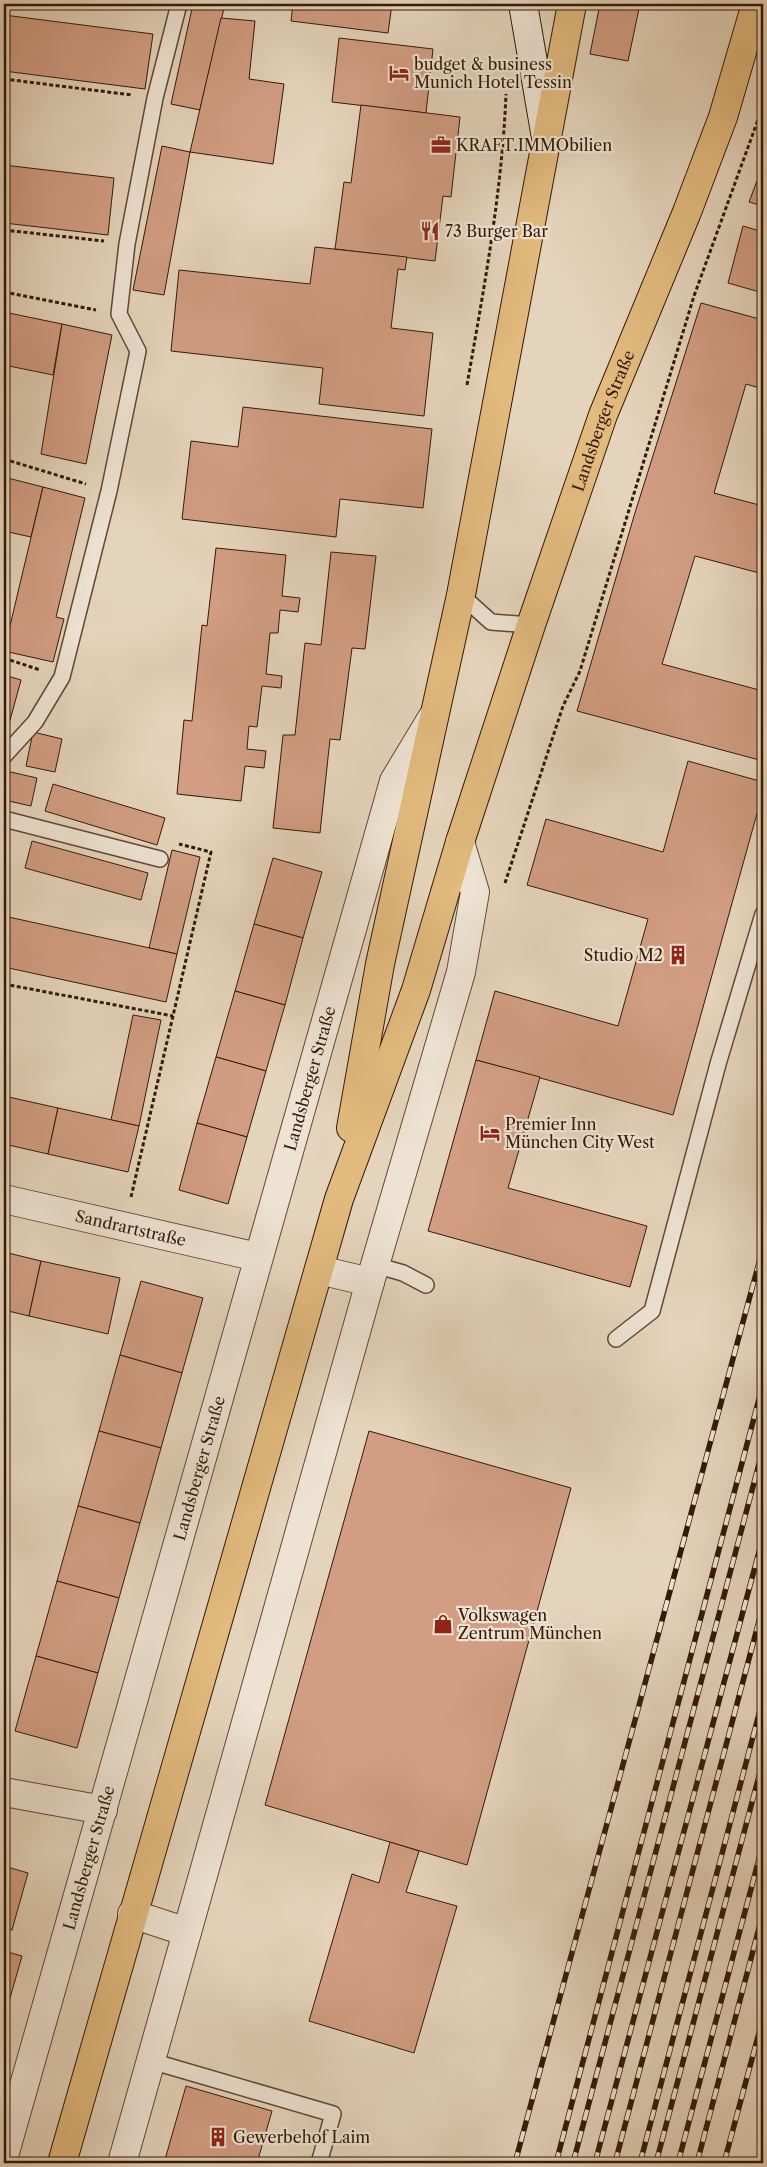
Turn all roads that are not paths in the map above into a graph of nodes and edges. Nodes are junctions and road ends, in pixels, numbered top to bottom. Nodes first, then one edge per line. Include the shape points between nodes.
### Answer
1 (178, 4) edge
2 (523, 4) edge
3 (572, 4) edge
4 (756, 4) edge
5 (547, 142) junction
6 (461, 595) junction
7 (531, 625) junction
8 (437, 711) junction
9 (4, 756) edge
10 (4, 819) edge
11 (460, 842) junction
12 (160, 859) road end
13 (763, 914) edge
14 (4, 1199) edge
15 (339, 1199) junction
16 (258, 1257) junction
17 (319, 1270) junction
18 (373, 1274) junction
19 (426, 1285) dead end
20 (616, 1339) dead end
21 (4, 1792) edge
22 (103, 1810) junction
23 (132, 1914) junction
24 (187, 1932) junction
25 (151, 2060) junction
26 (4, 2156) edge
27 (62, 2163) edge
28 (122, 2163) edge
29 (319, 2163) edge

1 - 9 lane via 155,98 127,244 119,314 138,351 108,491 62,677 35,722
2 - 5 street
3 - 5 main road, Landsberger Straße
4 - 7 main road, Landsberger Straße via 723,117 603,415
5 - 6 main road, Landsberger Straße
6 - 7 lane via 491,622
6 - 8 main road, Landsberger Straße
7 - 11 main road, Landsberger Straße
8 - 15 main road, Landsberger Straße via 380,964
8 - 16 street, Landsberger Straße via 394,781
10 - 12 lane
11 - 15 main road, Landsberger Straße via 416,990
11 - 18 street via 475,892 461,972
13 - 20 lane via 718,1064 652,1311
14 - 16 street, Sandrartstraße
15 - 17 main road, Landsberger Straße
16 - 22 street, Landsberger Straße
17 - 18 street
17 - 23 main road, Landsberger Straße
18 - 19 lane via 403,1273
18 - 24 street
21 - 22 street
22 - 26 street, Landsberger Straße
23 - 24 street
23 - 27 main road, Landsberger Straße
24 - 25 street
25 - 28 street
25 - 29 lane via 333,2114

